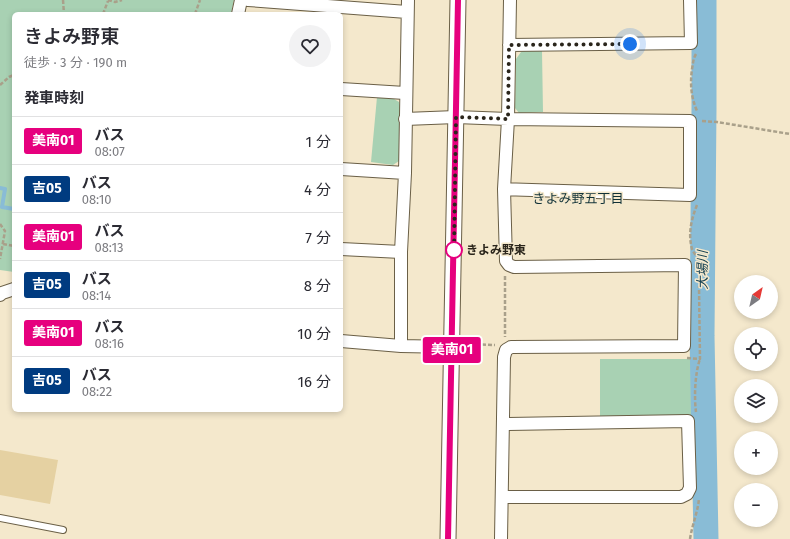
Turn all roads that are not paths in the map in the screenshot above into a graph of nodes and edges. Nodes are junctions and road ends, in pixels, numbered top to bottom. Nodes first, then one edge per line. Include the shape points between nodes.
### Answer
1 (241, 0) edge
2 (248, 0) edge
3 (458, 0) edge
4 (510, 0) edge
5 (690, 0) edge
6 (407, 6) edge
7 (238, 12) edge
8 (509, 45) junction
9 (343, 89) edge
10 (406, 93) junction
11 (456, 117) junction
12 (406, 119) junction
13 (508, 119) junction
14 (343, 169) edge
15 (405, 173) junction
16 (504, 189) junction
17 (343, 249) edge
18 (401, 252) junction
19 (12, 290) edge
20 (0, 295) edge
21 (343, 341) edge
22 (458, 345) junction
23 (401, 346) junction
24 (503, 424) junction
25 (502, 497) junction
26 (0, 518) edge
27 (63, 530) dead end
28 (448, 539) edge
29 (454, 539) edge
30 (501, 539) edge

1 - 7 street
2 - 6 street
3 - 11 street
4 - 8 street
5 - 8 street via 691,43
6 - 10 street
8 - 13 street
9 - 10 street
10 - 12 street
11 - 12 street
11 - 13 street
11 - 22 street
12 - 15 street
13 - 16 street
13 - 16 street via 690,121 690,195
14 - 15 street
15 - 18 street
16 - 24 street via 506,261 514,268 685,265 684,346 511,347 506,350 504,357
17 - 18 street
18 - 23 street
19 - 20 street
21 - 23 street
22 - 23 street
22 - 28 street
24 - 25 street
24 - 25 street via 688,422 690,488 687,494 681,497
25 - 30 street
26 - 27 lane
28 - 29 street

